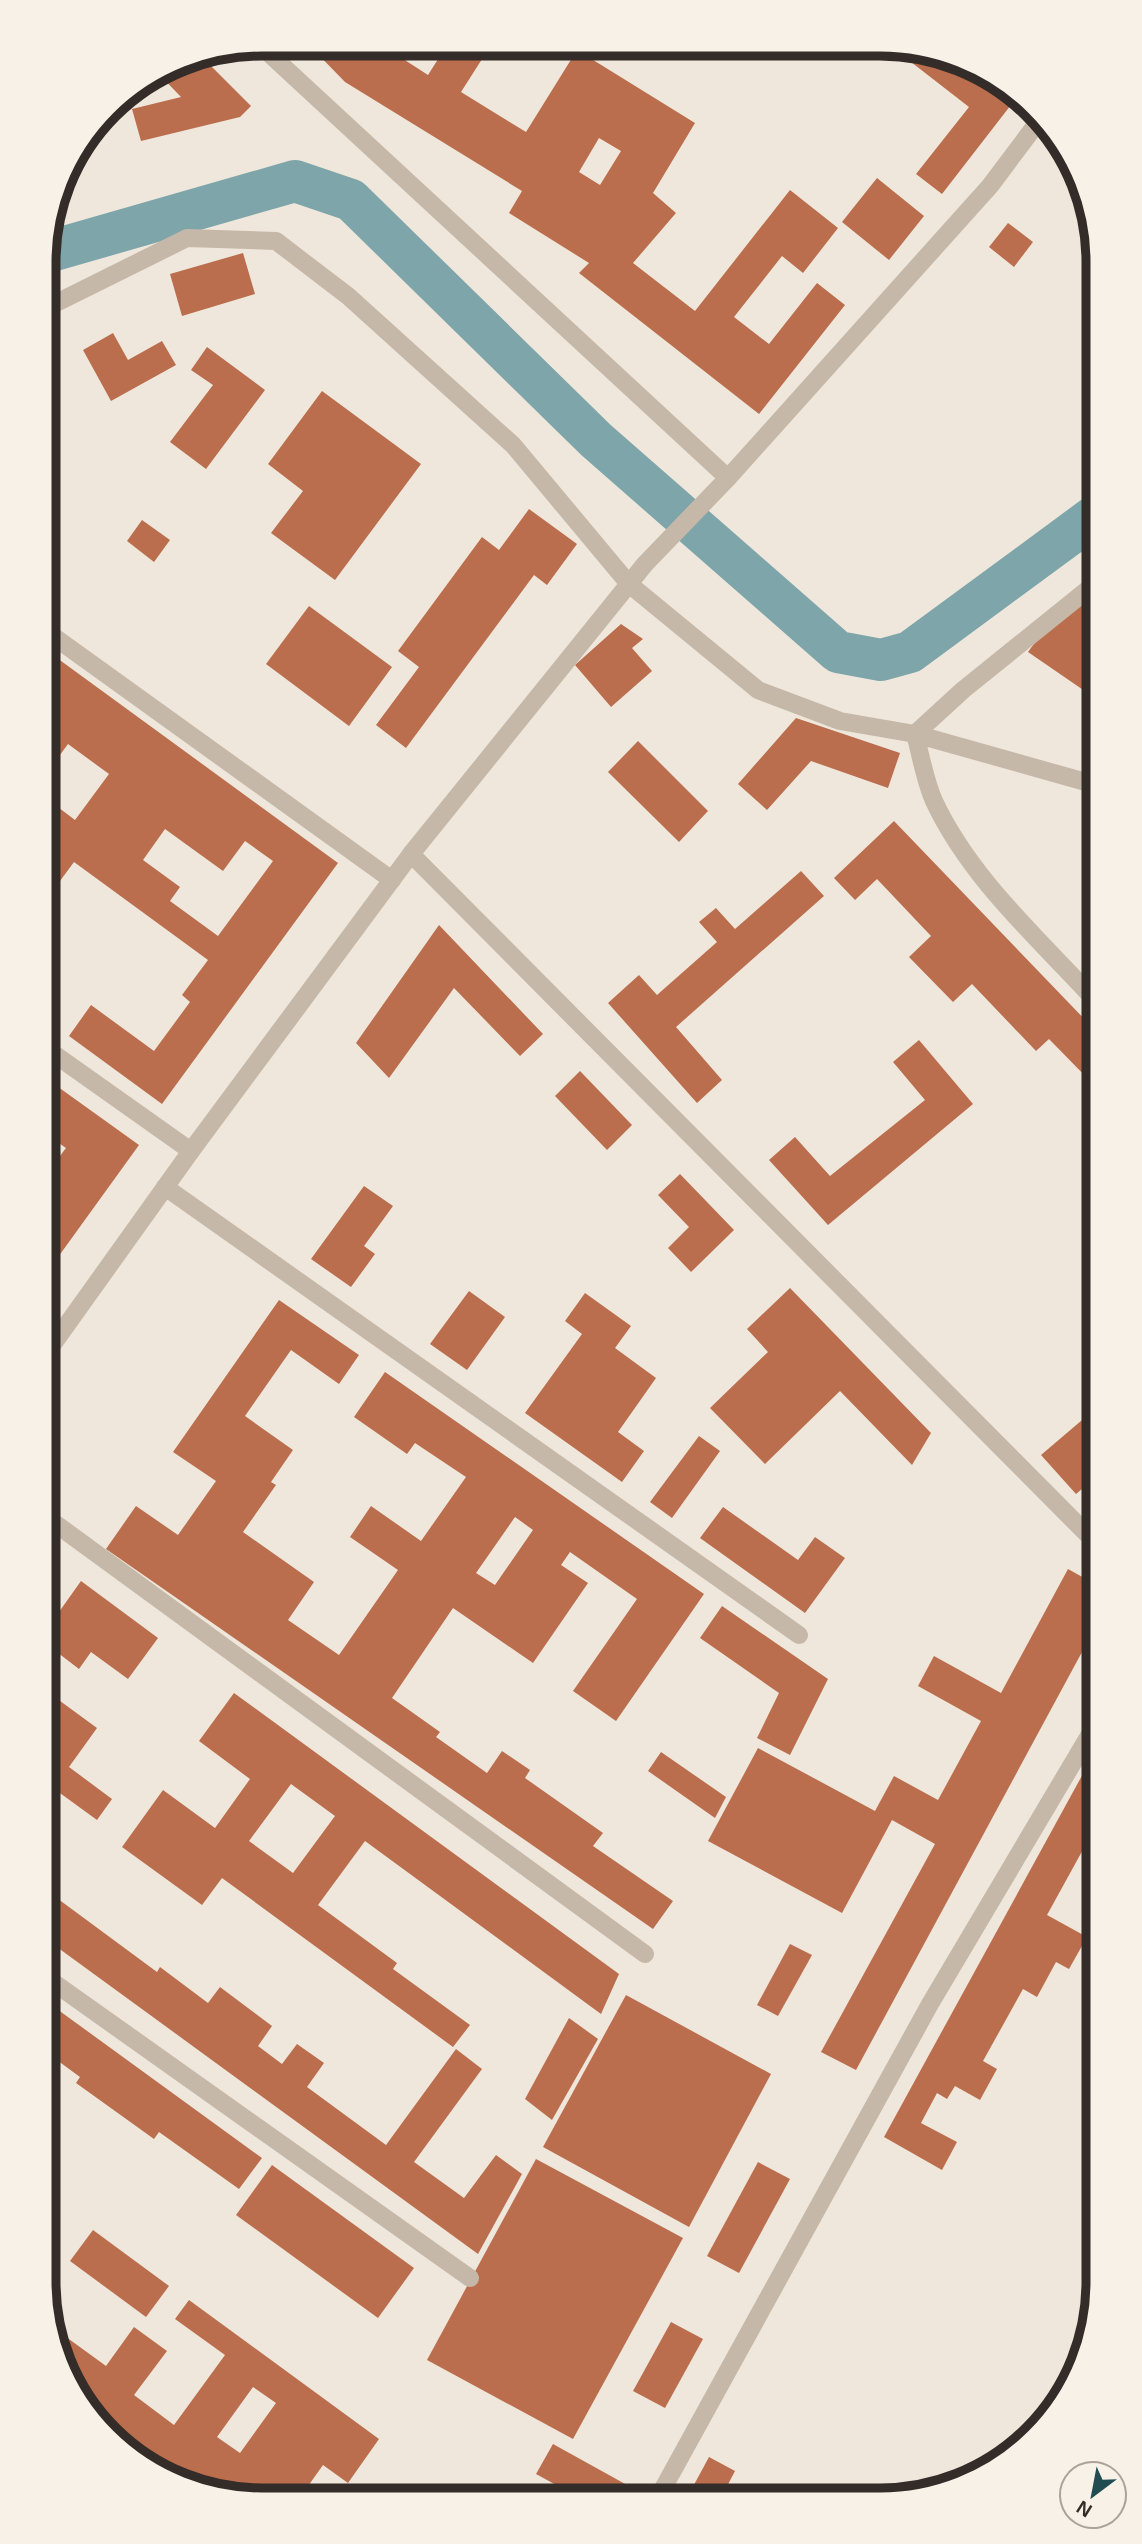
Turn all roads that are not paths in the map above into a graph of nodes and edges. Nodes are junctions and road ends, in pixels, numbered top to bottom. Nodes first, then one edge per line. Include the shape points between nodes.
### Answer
1 (272, 56) edge
2 (1035, 127) edge
3 (56, 303) edge
4 (728, 478) junction
5 (629, 584) junction
6 (1086, 591) edge
7 (56, 638) edge
8 (915, 734) junction
9 (1086, 782) edge
10 (411, 854) junction
11 (392, 880) junction
12 (1086, 990) edge
13 (56, 1055) edge
14 (191, 1151) junction
15 (165, 1187) junction
16 (56, 1340) edge
17 (56, 1525) edge
18 (1086, 1533) edge
19 (799, 1635) dead end
20 (1086, 1741) edge
21 (645, 1954) dead end
22 (56, 1984) edge
23 (470, 2278) dead end
24 (663, 2488) edge

1 - 4 street
2 - 4 street via 990,186
3 - 5 street via 187,238 276,241 348,296 513,445
4 - 5 street
5 - 8 street via 758,690 840,721
5 - 10 street
6 - 8 street
7 - 11 street
8 - 9 street
8 - 12 street via 933,799 953,836 976,869
10 - 11 street
10 - 18 street
11 - 14 street
13 - 14 street
14 - 15 street
15 - 16 street
15 - 19 street
17 - 21 street
20 - 24 street via 930,2004
22 - 23 street

